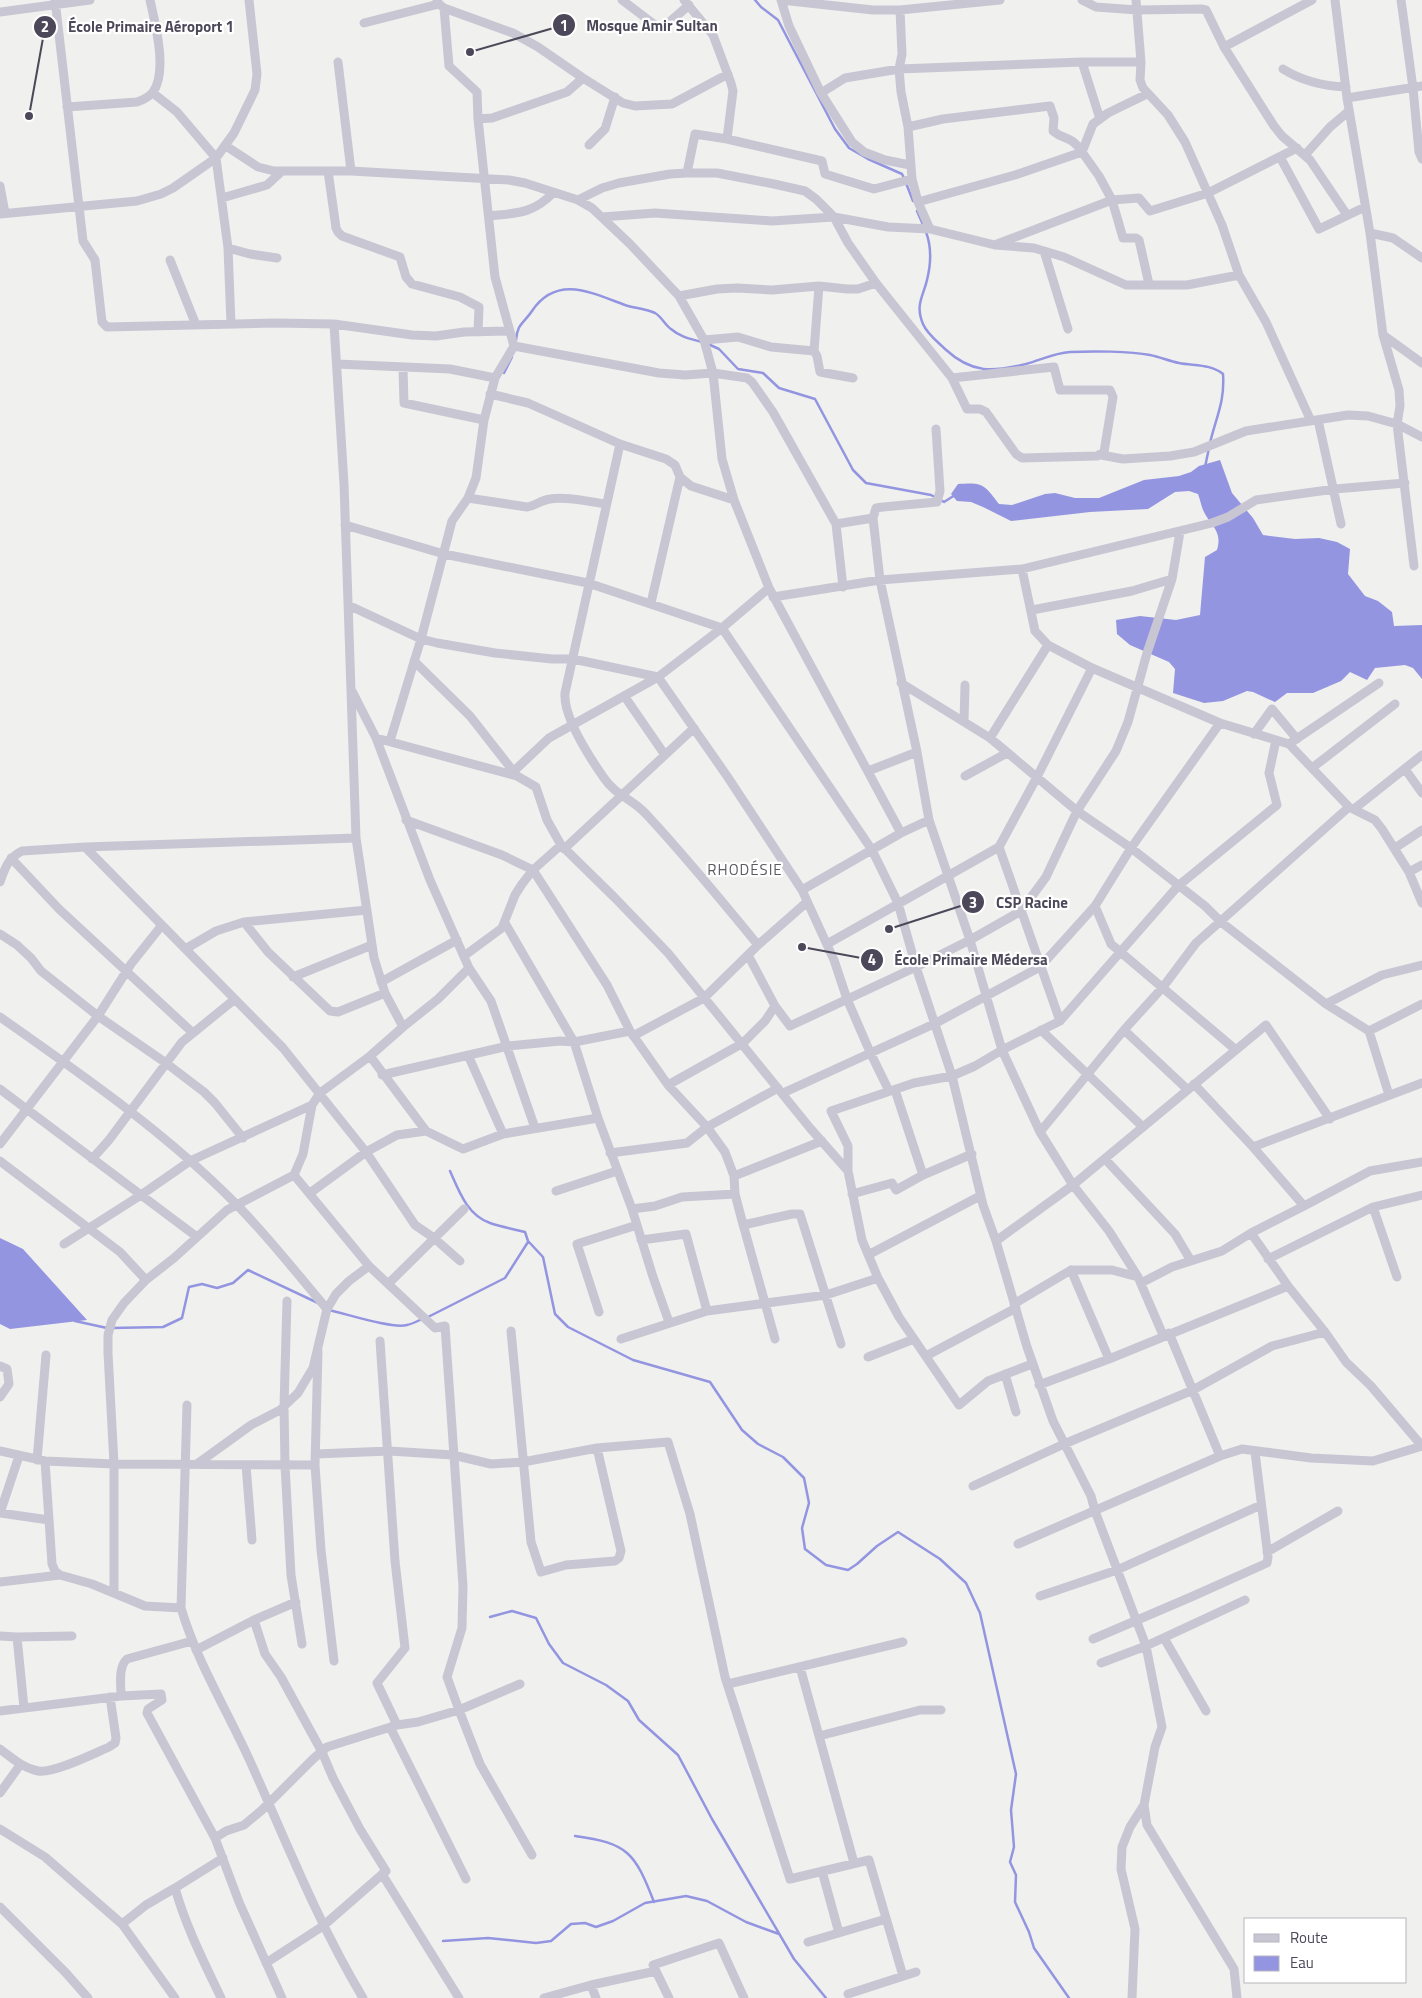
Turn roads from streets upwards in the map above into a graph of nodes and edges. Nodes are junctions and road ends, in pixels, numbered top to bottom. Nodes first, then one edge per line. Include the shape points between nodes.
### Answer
1 (90, 0) edge
2 (150, 0) edge
3 (249, 0) edge
4 (622, 0) edge
5 (781, 0) edge
6 (1000, 0) edge
7 (1082, 0) edge
8 (1136, 0) edge
9 (1312, 0) edge
10 (1335, 0) edge
11 (1401, 0) edge
12 (56, 2) edge
13 (687, 3) edge
14 (440, 4) edge
15 (912, 4) edge
16 (900, 10) junction
17 (1137, 10) junction
18 (0, 12) edge
19 (364, 23) dead end
20 (1224, 48) junction
21 (338, 62) dead end
22 (1082, 62) junction
23 (1142, 62) junction
24 (899, 69) junction
25 (1284, 69) dead end
26 (728, 74) junction
27 (583, 78) junction
28 (1346, 87) junction
29 (1418, 87) edge
30 (821, 92) junction
31 (153, 93) junction
32 (1147, 94) junction
33 (614, 97) junction
34 (1347, 98) junction
35 (67, 107) junction
36 (1349, 111) junction
37 (478, 119) junction
38 (1100, 119) junction
39 (908, 127) junction
40 (727, 139) junction
41 (589, 145) dead end
42 (226, 146) junction
43 (1297, 148) junction
44 (1082, 152) junction
45 (1305, 155) junction
46 (1280, 157) junction
47 (216, 158) junction
48 (1422, 159) edge
49 (910, 165) junction
50 (328, 171) junction
51 (351, 171) junction
52 (281, 172) junction
53 (687, 173) junction
54 (912, 179) junction
55 (485, 180) junction
56 (0, 186) edge
57 (552, 193) junction
58 (1208, 193) junction
59 (222, 198) junction
60 (578, 200) junction
61 (1112, 200) junction
62 (918, 202) junction
63 (78, 205) junction
64 (1365, 207) junction
65 (2, 214) edge
66 (1347, 215) junction
67 (489, 216) junction
68 (602, 217) junction
69 (834, 217) junction
70 (930, 230) junction
71 (1370, 233) junction
72 (995, 245) junction
73 (228, 248) junction
74 (1044, 251) junction
75 (277, 258) dead end
76 (1422, 258) edge
77 (170, 260) dead end
78 (1239, 275) junction
79 (876, 284) junction
80 (1149, 284) junction
81 (819, 286) junction
82 (679, 296) junction
83 (231, 324) junction
84 (334, 324) junction
85 (196, 325) junction
86 (1068, 329) dead end
87 (509, 331) junction
88 (478, 332) junction
89 (1383, 335) junction
90 (704, 340) junction
91 (514, 346) junction
92 (814, 351) junction
93 (337, 364) junction
94 (1422, 364) edge
95 (403, 368) junction
96 (713, 373) junction
97 (495, 378) junction
98 (853, 378) dead end
99 (952, 378) junction
100 (490, 394) junction
101 (484, 420) junction
102 (1315, 420) junction
103 (1397, 424) junction
104 (936, 429) dead end
105 (1422, 437) edge
106 (620, 444) junction
107 (1101, 455) junction
108 (680, 477) junction
109 (1405, 483) junction
110 (1335, 489) junction
111 (468, 498) junction
112 (734, 500) junction
113 (606, 504) junction
114 (873, 518) junction
115 (836, 524) junction
116 (1341, 524) dead end
117 (346, 525) junction
118 (1180, 532) junction
119 (444, 554) junction
120 (1414, 566) dead end
121 (1022, 569) junction
122 (1172, 579) junction
123 (880, 580) junction
124 (588, 583) junction
125 (843, 587) junction
126 (769, 588) junction
127 (773, 597) junction
128 (651, 604) junction
129 (348, 605) junction
130 (1032, 610) junction
131 (722, 628) junction
132 (421, 639) junction
133 (1048, 645) junction
134 (573, 659) junction
135 (414, 661) junction
136 (1092, 668) junction
137 (658, 677) junction
138 (901, 683) junction
139 (1379, 683) dead end
140 (965, 685) dead end
141 (1138, 686) junction
142 (350, 689) junction
143 (625, 697) junction
144 (1395, 704) dead end
145 (964, 722) junction
146 (1220, 723) junction
147 (571, 724) junction
148 (694, 728) junction
149 (1254, 734) junction
150 (376, 738) junction
151 (990, 738) junction
152 (1297, 739) junction
153 (1276, 740) junction
154 (390, 741) junction
155 (1289, 744) junction
156 (917, 752) junction
157 (1007, 753) junction
158 (665, 755) junction
159 (1422, 755) edge
160 (1312, 768) junction
161 (1405, 769) junction
162 (868, 771) junction
163 (516, 774) junction
164 (965, 776) dead end
165 (1037, 777) junction
166 (1422, 793) edge
167 (622, 796) junction
168 (1351, 808) junction
169 (1077, 811) junction
170 (406, 820) junction
171 (929, 820) junction
172 (1422, 830) edge
173 (901, 832) junction
174 (356, 838) junction
175 (86, 847) junction
176 (562, 847) junction
177 (999, 847) junction
178 (1131, 848) junction
179 (1395, 848) junction
180 (872, 850) junction
181 (11, 858) junction
182 (1422, 865) edge
183 (533, 870) junction
184 (1409, 872) junction
185 (949, 877) junction
186 (0, 882) edge
187 (1178, 886) junction
188 (802, 890) junction
189 (1421, 897) edge
190 (807, 902) junction
191 (898, 903) junction
192 (1095, 906) junction
193 (367, 910) junction
194 (1021, 911) junction
195 (244, 922) junction
196 (1221, 922) junction
197 (504, 923) junction
198 (162, 925) junction
199 (0, 934) edge
200 (458, 940) junction
201 (970, 940) junction
202 (827, 944) junction
203 (372, 945) junction
204 (758, 945) junction
205 (187, 948) junction
206 (1120, 951) junction
207 (748, 955) junction
208 (464, 956) junction
209 (1422, 965) edge
210 (916, 967) junction
211 (1040, 967) junction
212 (469, 968) junction
213 (126, 973) junction
214 (294, 978) junction
215 (381, 982) junction
216 (1163, 986) junction
217 (385, 993) junction
218 (986, 995) junction
219 (704, 998) junction
220 (235, 999) junction
221 (847, 999) junction
222 (1326, 1004) junction
223 (1422, 1004) edge
224 (775, 1006) junction
225 (98, 1016) junction
226 (0, 1017) edge
227 (1060, 1021) junction
228 (936, 1023) junction
229 (403, 1027) junction
230 (1041, 1030) junction
231 (1124, 1030) junction
232 (1369, 1031) junction
233 (193, 1033) junction
234 (632, 1034) junction
235 (574, 1042) junction
236 (743, 1043) junction
237 (508, 1046) junction
238 (1002, 1050) junction
239 (1236, 1050) junction
240 (870, 1052) junction
241 (468, 1055) junction
242 (370, 1056) junction
243 (63, 1062) junction
244 (166, 1063) junction
245 (382, 1074) junction
246 (1087, 1074) junction
247 (952, 1076) junction
248 (1422, 1083) edge
249 (668, 1085) junction
250 (1191, 1087) junction
251 (0, 1089) edge
252 (892, 1090) junction
253 (780, 1091) junction
254 (320, 1093) junction
255 (1388, 1095) junction
256 (312, 1105) junction
257 (27, 1109) junction
258 (130, 1112) junction
259 (598, 1118) junction
260 (1330, 1119) junction
261 (706, 1126) junction
262 (1143, 1127) junction
263 (535, 1128) junction
264 (426, 1131) junction
265 (1040, 1132) junction
266 (504, 1134) junction
267 (244, 1138) junction
268 (822, 1141) junction
269 (0, 1144) edge
270 (1253, 1147) junction
271 (366, 1152) junction
272 (610, 1153) junction
273 (972, 1154) junction
274 (92, 1159) junction
275 (1105, 1159) junction
276 (0, 1161) edge
277 (190, 1161) junction
278 (1422, 1162) edge
279 (616, 1171) junction
280 (848, 1171) junction
281 (294, 1175) junction
282 (923, 1175) junction
283 (734, 1176) junction
284 (1073, 1185) junction
285 (556, 1191) dead end
286 (310, 1193) junction
287 (735, 1194) junction
288 (852, 1194) junction
289 (141, 1195) junction
290 (1422, 1195) edge
291 (980, 1196) junction
292 (236, 1204) junction
293 (1304, 1206) junction
294 (1373, 1207) junction
295 (464, 1209) dead end
296 (632, 1209) junction
297 (637, 1225) junction
298 (743, 1225) junction
299 (88, 1228) junction
300 (1251, 1233) junction
301 (197, 1237) junction
302 (434, 1238) junction
303 (641, 1240) junction
304 (996, 1240) junction
305 (64, 1244) dead end
306 (868, 1255) junction
307 (1268, 1259) junction
308 (460, 1261) dead end
309 (1191, 1261) junction
310 (369, 1266) junction
311 (1071, 1270) junction
312 (1397, 1277) dead end
313 (878, 1278) junction
314 (146, 1280) junction
315 (1140, 1280) junction
316 (388, 1284) junction
317 (1288, 1286) junction
318 (826, 1295) junction
319 (287, 1301) dead end
320 (765, 1304) junction
321 (1015, 1306) junction
322 (327, 1310) junction
323 (707, 1311) junction
324 (599, 1312) dead end
325 (669, 1322) junction
326 (512, 1331) dead end
327 (1325, 1332) junction
328 (1166, 1334) junction
329 (621, 1338) dead end
330 (775, 1339) dead end
331 (914, 1339) junction
332 (380, 1341) dead end
333 (841, 1344) dead end
334 (318, 1351) junction
335 (46, 1355) dead end
336 (926, 1356) junction
337 (868, 1357) dead end
338 (1109, 1359) junction
339 (1032, 1364) junction
340 (0, 1366) edge
341 (1005, 1374) junction
342 (1039, 1384) junction
343 (1193, 1390) junction
344 (0, 1397) edge
345 (187, 1405) dead end
346 (284, 1406) junction
347 (1016, 1412) dead end
348 (1064, 1444) junction
349 (1422, 1446) edge
350 (597, 1448) junction
351 (0, 1451) edge
352 (389, 1451) junction
353 (1256, 1452) junction
354 (316, 1454) junction
355 (453, 1455) junction
356 (19, 1456) junction
357 (1220, 1456) junction
358 (41, 1460) junction
359 (523, 1462) junction
360 (114, 1464) junction
361 (185, 1464) junction
362 (197, 1464) junction
363 (246, 1465) junction
364 (285, 1465) junction
365 (315, 1465) junction
366 (974, 1486) dead end
367 (1261, 1505) junction
368 (1095, 1511) junction
369 (1338, 1511) dead end
370 (0, 1513) edge
371 (49, 1520) junction
372 (252, 1540) dead end
373 (1018, 1544) dead end
374 (1267, 1552) junction
375 (1117, 1570) junction
376 (60, 1575) junction
377 (0, 1582) edge
378 (114, 1593) junction
379 (1040, 1596) dead end
380 (1245, 1600) dead end
381 (296, 1602) junction
382 (181, 1608) junction
383 (254, 1620) junction
384 (1137, 1620) junction
385 (0, 1636) edge
386 (72, 1636) dead end
387 (17, 1638) junction
388 (1093, 1638) dead end
389 (1164, 1638) junction
390 (192, 1641) junction
391 (903, 1642) dead end
392 (302, 1644) dead end
393 (1146, 1646) junction
394 (196, 1650) junction
395 (334, 1661) dead end
396 (1101, 1663) dead end
397 (800, 1667) junction
398 (520, 1684) dead end
399 (728, 1684) junction
400 (121, 1696) junction
401 (110, 1698) junction
402 (24, 1708) junction
403 (459, 1710) junction
404 (941, 1710) dead end
405 (0, 1711) edge
406 (1206, 1711) dead end
407 (394, 1726) junction
408 (819, 1736) junction
409 (0, 1750) edge
410 (322, 1752) junction
411 (20, 1765) junction
412 (0, 1793) edge
413 (269, 1804) junction
414 (1144, 1805) junction
415 (0, 1830) edge
416 (215, 1838) junction
417 (532, 1855) dead end
418 (223, 1858) junction
419 (854, 1863) junction
420 (822, 1871) junction
421 (382, 1874) junction
422 (466, 1879) dead end
423 (175, 1888) junction
424 (0, 1907) edge
425 (886, 1918) junction
426 (122, 1924) junction
427 (323, 1926) junction
428 (839, 1933) junction
429 (808, 1942) dead end
430 (266, 1963) junction
431 (656, 1970) junction
432 (916, 1972) dead end
433 (903, 1976) junction
434 (591, 1985) junction
435 (848, 1994) dead end
436 (88, 1998) edge
437 (175, 1998) edge
438 (221, 1998) edge
439 (282, 1998) edge
440 (363, 1998) edge
441 (459, 1998) edge
442 (548, 1998) edge
443 (596, 1998) edge
444 (669, 1998) edge
445 (744, 1998) edge
446 (1132, 1998) edge
447 (1237, 1998) edge

1 - 12 street
2 - 31 street via 160,66
3 - 42 street via 257,74 255,90
4 - 13 street via 659,28 665,26
5 - 16 street
5 - 30 street via 789,26
6 - 15 street
7 - 17 street via 1096,7
8 - 17 street
9 - 20 street
10 - 28 street
11 - 29 street
12 - 18 street
12 - 35 street
13 - 26 street via 713,36
14 - 19 street
14 - 27 street via 513,33
14 - 37 street via 449,66 477,92
15 - 16 street
16 - 24 street via 902,54
17 - 20 street via 1206,10
17 - 23 street
20 - 43 street via 1274,126
21 - 51 street
22 - 23 street
22 - 24 street
22 - 38 street
23 - 32 street via 1140,80
24 - 30 street via 845,78
24 - 39 street
25 - 28 street via 1299,79
26 - 33 street via 667,105 635,106
26 - 40 street via 733,91
27 - 33 street
27 - 37 street via 567,92 492,118
28 - 34 street
29 - 34 street
29 - 48 street via 1419,152
30 - 49 street via 856,147 885,160
31 - 35 street via 137,102
31 - 47 street via 177,112
32 - 38 street
32 - 58 street via 1168,115 1185,142
33 - 41 street via 605,129
34 - 36 street
35 - 63 street
36 - 45 street
36 - 64 street
37 - 55 street
38 - 44 street via 1093,124
39 - 44 street via 943,119 1050,106 1054,118 1053,131 1074,141
39 - 49 street
40 - 53 street via 695,134
40 - 54 street via 822,161 825,174 874,189
42 - 47 street
42 - 52 street via 258,167
43 - 45 street
43 - 46 street
44 - 61 street
44 - 62 street
45 - 66 street
46 - 58 street
46 - 66 street via 1319,229
47 - 59 street
47 - 63 street via 161,194 137,201
49 - 54 street
50 - 51 street
50 - 52 street
50 - 88 street via 338,232 400,257 408,280 416,286 460,297 478,307
51 - 55 street
52 - 59 street via 267,185
53 - 60 street via 619,183
53 - 69 street via 717,173 805,192
54 - 62 street
55 - 57 street via 525,183
55 - 67 street
56 - 65 street
57 - 60 street
57 - 67 street via 543,204 531,210
58 - 61 street via 1154,210 1147,209 1139,198
58 - 78 street
59 - 73 street
60 - 68 street
61 - 72 street
61 - 80 street via 1122,235 1126,239 1139,240
62 - 70 street
63 - 65 street
63 - 85 street via 83,241 95,260 104,325 111,329
64 - 66 street
64 - 71 street
67 - 87 street via 494,277
68 - 69 street via 655,213 772,222
68 - 82 street
69 - 70 street via 888,227
69 - 79 street
70 - 72 street
71 - 76 street via 1393,238
71 - 89 street
72 - 74 street
73 - 75 street
73 - 83 street
74 - 80 street via 1120,284
74 - 86 street
77 - 85 street
78 - 80 street via 1187,285
78 - 102 street
79 - 81 street via 858,289
79 - 99 street
81 - 82 street via 786,290 717,289
81 - 92 street
82 - 90 street
83 - 84 street
83 - 85 street
84 - 88 street via 412,335
84 - 93 street
87 - 88 street
87 - 91 street
89 - 94 street
89 - 103 street via 1399,390
90 - 92 street via 738,337 770,347
90 - 96 street
91 - 96 street via 659,373
91 - 97 street
92 - 98 street via 820,372
93 - 95 street
93 - 117 street
95 - 97 street via 450,369
95 - 101 street via 404,403
96 - 112 street via 722,459
96 - 115 street via 742,376 752,382 773,412
97 - 100 street
99 - 107 street via 967,409 986,412 1022,458
99 - 107 street via 1054,367 1060,390 1110,390 1113,397
100 - 101 street
100 - 106 street via 528,403
101 - 111 street via 476,478
102 - 103 street via 1348,414
102 - 107 street via 1246,431 1194,452 1170,456 1123,459
102 - 110 street
103 - 105 street
103 - 109 street
104 - 114 street via 938,502 876,508
106 - 108 street via 672,462
106 - 113 street
108 - 112 street via 695,487
108 - 128 street
109 - 110 street
109 - 120 street
110 - 116 street
110 - 118 street via 1256,500 1228,517
111 - 113 street via 527,507 557,498
111 - 119 street via 452,521
112 - 126 street
113 - 124 street
114 - 115 street
114 - 123 street
115 - 125 street
117 - 119 street
117 - 129 street
118 - 121 street
118 - 122 street
119 - 124 street
119 - 132 street
121 - 123 street
121 - 130 street
122 - 130 street via 1132,591
122 - 141 street
123 - 125 street
123 - 138 street
124 - 128 street
124 - 134 street
125 - 127 street
126 - 127 street
126 - 131 street
127 - 162 street
128 - 131 street
129 - 132 street
129 - 142 street
130 - 133 street via 1035,631
131 - 137 street
131 - 180 street
132 - 134 street via 495,653
132 - 135 street
133 - 136 street
133 - 151 street
134 - 137 street
134 - 147 street via 564,699
135 - 154 street
135 - 163 street via 470,716
136 - 141 street
136 - 165 street
137 - 143 street
137 - 148 street
138 - 145 street
138 - 156 street
139 - 152 street
140 - 145 street
141 - 146 street
141 - 169 street via 1116,750
142 - 150 street
142 - 174 street
143 - 147 street
143 - 158 street
144 - 160 street
145 - 151 street
146 - 149 street
146 - 178 street
147 - 163 street via 538,747
147 - 167 street via 604,779
148 - 158 street
148 - 188 street
149 - 152 street via 1272,709
149 - 153 street
150 - 154 street
150 - 170 street
151 - 157 street
152 - 155 street
153 - 155 street
153 - 187 street via 1269,773 1277,805
154 - 163 street
155 - 160 street
156 - 162 street
156 - 171 street
157 - 164 street
157 - 165 street
158 - 167 street
159 - 161 street
160 - 168 street
161 - 166 street
161 - 168 street
162 - 173 street
163 - 176 street via 536,787 547,820
165 - 169 street
165 - 177 street
167 - 176 street
167 - 204 street via 635,802 648,816
168 - 179 street via 1375,820
168 - 196 street
169 - 178 street
169 - 194 street via 1046,877
170 - 183 street
170 - 200 street
171 - 173 street
171 - 185 street
172 - 179 street
173 - 180 street
174 - 175 street
174 - 193 street
175 - 181 street via 22,851
175 - 198 street
176 - 183 street
176 - 219 street via 661,946
177 - 185 street
177 - 194 street
178 - 187 street
178 - 192 street
179 - 184 street
180 - 188 street
180 - 191 street
181 - 186 street
181 - 213 street
182 - 184 street
183 - 197 street via 515,895
183 - 234 street via 607,985
184 - 189 street
185 - 191 street
185 - 201 street
187 - 196 street
187 - 206 street
188 - 190 street
190 - 202 street
190 - 204 street
191 - 202 street
191 - 210 street
192 - 206 street via 1112,944
192 - 211 street
193 - 195 street
193 - 203 street
194 - 201 street
194 - 211 street
195 - 205 street via 216,931
195 - 214 street
196 - 216 street via 1196,943
196 - 222 street
197 - 208 street via 494,935
197 - 235 street
198 - 205 street
198 - 213 street
199 - 225 street
200 - 208 street
200 - 215 street
201 - 210 street
201 - 218 street
202 - 221 street
203 - 214 street
203 - 215 street
204 - 207 street
205 - 220 street
206 - 216 street
206 - 227 street
207 - 219 street
207 - 224 street
208 - 212 street
209 - 222 street via 1382,975
210 - 221 street
210 - 228 street
211 - 218 street
211 - 227 street
212 - 229 street
212 - 237 street via 491,1001
213 - 225 street
213 - 233 street
214 - 217 street via 332,1012
215 - 217 street
216 - 231 street
216 - 239 street
217 - 229 street
218 - 228 street
218 - 238 street
219 - 234 street
219 - 236 street
220 - 233 street
220 - 254 street via 284,1048
221 - 224 street via 790,1026
221 - 240 street
222 - 232 street
223 - 232 street
224 - 236 street
225 - 243 street
225 - 244 street
226 - 243 street
227 - 230 street
228 - 240 street
228 - 247 street
229 - 242 street
230 - 238 street
230 - 246 street
231 - 246 street
231 - 250 street
232 - 255 street
233 - 244 street
234 - 235 street
234 - 249 street
235 - 237 street
235 - 259 street
236 - 249 street
236 - 253 street
237 - 241 street
237 - 263 street
238 - 247 street
238 - 265 street
239 - 250 street
239 - 260 street via 1266,1025
240 - 252 street
240 - 253 street
241 - 245 street
241 - 266 street
242 - 245 street
242 - 254 street
243 - 257 street
243 - 258 street
244 - 258 street
244 - 267 street via 215,1103
245 - 264 street
246 - 262 street
246 - 265 street
247 - 252 street
247 - 273 street
248 - 255 street
249 - 261 street
250 - 262 street
250 - 270 street
251 - 257 street
252 - 280 street via 831,1111 848,1146
252 - 282 street
253 - 261 street
253 - 268 street
254 - 256 street
254 - 271 street
255 - 260 street
256 - 267 street
256 - 281 street via 303,1154
257 - 269 street
257 - 274 street
258 - 274 street
258 - 277 street
259 - 263 street
259 - 272 street
260 - 270 street
261 - 272 street via 687,1144
261 - 283 street via 725,1152
262 - 275 street
263 - 266 street
264 - 266 street via 463,1149
264 - 271 street via 397,1135
265 - 284 street
267 - 277 street
268 - 280 street
268 - 283 street
270 - 293 street
271 - 286 street
271 - 302 street via 415,1225
272 - 279 street
273 - 282 street
273 - 291 street
274 - 289 street
275 - 284 street
275 - 309 street via 1174,1234
276 - 299 street
277 - 289 street
277 - 292 street
278 - 293 street via 1370,1171
279 - 285 street
279 - 296 street
280 - 288 street
281 - 286 street
281 - 292 street
282 - 288 street via 896,1190 892,1183
283 - 287 street
284 - 304 street
284 - 315 street via 1109,1230
286 - 310 street
287 - 296 street via 682,1197
287 - 298 street
288 - 306 street
289 - 299 street
289 - 301 street
290 - 294 street
291 - 304 street
291 - 306 street
292 - 301 street
292 - 322 street
293 - 300 street
294 - 307 street
294 - 312 street
295 - 302 street
296 - 297 street
297 - 303 street
297 - 324 street via 577,1244
298 - 318 street via 800,1214
298 - 320 street
299 - 305 street
299 - 314 street via 120,1252
300 - 307 street
300 - 309 street via 1222,1251
301 - 314 street
302 - 308 street
302 - 316 street
303 - 323 street via 686,1234
303 - 325 street
304 - 321 street
306 - 313 street
307 - 317 street
309 - 315 street
310 - 316 street
310 - 322 street via 336,1294
311 - 315 street via 1112,1270
311 - 321 street
311 - 338 street
313 - 318 street
313 - 331 street
314 - 360 street via 112,1320 108,1335
315 - 328 street
316 - 355 street via 435,1328 445,1326
317 - 327 street
317 - 328 street
318 - 320 street
318 - 333 street
319 - 346 street
320 - 323 street
320 - 330 street
321 - 336 street
321 - 339 street
322 - 334 street
323 - 325 street
325 - 329 street
326 - 359 street
327 - 343 street via 1272,1346
327 - 349 street via 1346,1362
328 - 338 street
328 - 343 street
331 - 336 street
331 - 337 street
332 - 352 street
334 - 346 street via 310,1376
334 - 354 street
335 - 358 street
336 - 341 street via 959,1405 988,1381
338 - 342 street
339 - 341 street
339 - 342 street
340 - 344 street via 7,1370 9,1384
341 - 347 street
342 - 348 street
343 - 348 street
343 - 357 street
345 - 361 street
346 - 362 street
346 - 364 street
348 - 366 street
348 - 368 street via 1091,1496
349 - 353 street via 1374,1461
350 - 359 street
350 - 359 street via 621,1551 615,1561 566,1565 541,1572 531,1542
350 - 399 street via 668,1442 690,1514
351 - 356 street
352 - 354 street
352 - 355 street
352 - 407 street via 395,1561 405,1648 377,1683
353 - 357 street via 1242,1449
353 - 367 street
354 - 365 street
355 - 359 street via 491,1464
355 - 403 street via 463,1586 462,1628 448,1677
356 - 358 street
356 - 370 street
357 - 368 street
358 - 360 street
358 - 371 street
360 - 361 street
360 - 378 street
361 - 362 street
361 - 382 street
362 - 363 street
363 - 364 street
363 - 372 street
364 - 365 street
364 - 381 street via 291,1575
365 - 395 street
367 - 374 street
367 - 375 street
368 - 373 street
368 - 375 street
369 - 374 street
370 - 371 street
371 - 376 street via 52,1564
374 - 384 street via 1268,1561 1264,1565
375 - 379 street
375 - 384 street
376 - 377 street
376 - 378 street
378 - 382 street via 146,1606
380 - 389 street
381 - 383 street
381 - 392 street
382 - 390 street
383 - 394 street
383 - 410 street via 265,1654
384 - 388 street
384 - 393 street
385 - 387 street
386 - 387 street
387 - 402 street
389 - 393 street
389 - 406 street
390 - 394 street
390 - 400 street via 128,1659 122,1671
391 - 397 street
393 - 396 street
393 - 414 street via 1162,1727
394 - 413 street
397 - 399 street
397 - 408 street
398 - 403 street
399 - 420 street via 790,1879
400 - 401 street
400 - 416 street via 161,1694 162,1700 147,1713
401 - 402 street
401 - 411 street via 116,1738 109,1747 51,1770 40,1771
402 - 405 street
403 - 407 street
403 - 417 street via 480,1764
404 - 408 street via 920,1710
407 - 410 street via 345,1741
407 - 422 street
408 - 419 street
409 - 411 street
410 - 413 street
410 - 421 street via 344,1800 386,1871
411 - 412 street
413 - 416 street via 244,1824
413 - 427 street
414 - 446 street via 1122,1847 1121,1869 1135,1929
414 - 447 street via 1147,1825 1234,1969
415 - 426 street via 46,1857
416 - 418 street
418 - 423 street
418 - 430 street
419 - 420 street
419 - 425 street via 869,1860
420 - 428 street
421 - 427 street
421 - 441 street
423 - 426 street
423 - 438 street via 183,1915
424 - 436 street
425 - 428 street
425 - 433 street
426 - 437 street
427 - 430 street
427 - 440 street
428 - 429 street
430 - 439 street
431 - 434 street
431 - 444 street
431 - 445 street via 653,1965 718,1943
432 - 433 street
433 - 435 street
434 - 442 street
434 - 443 street

